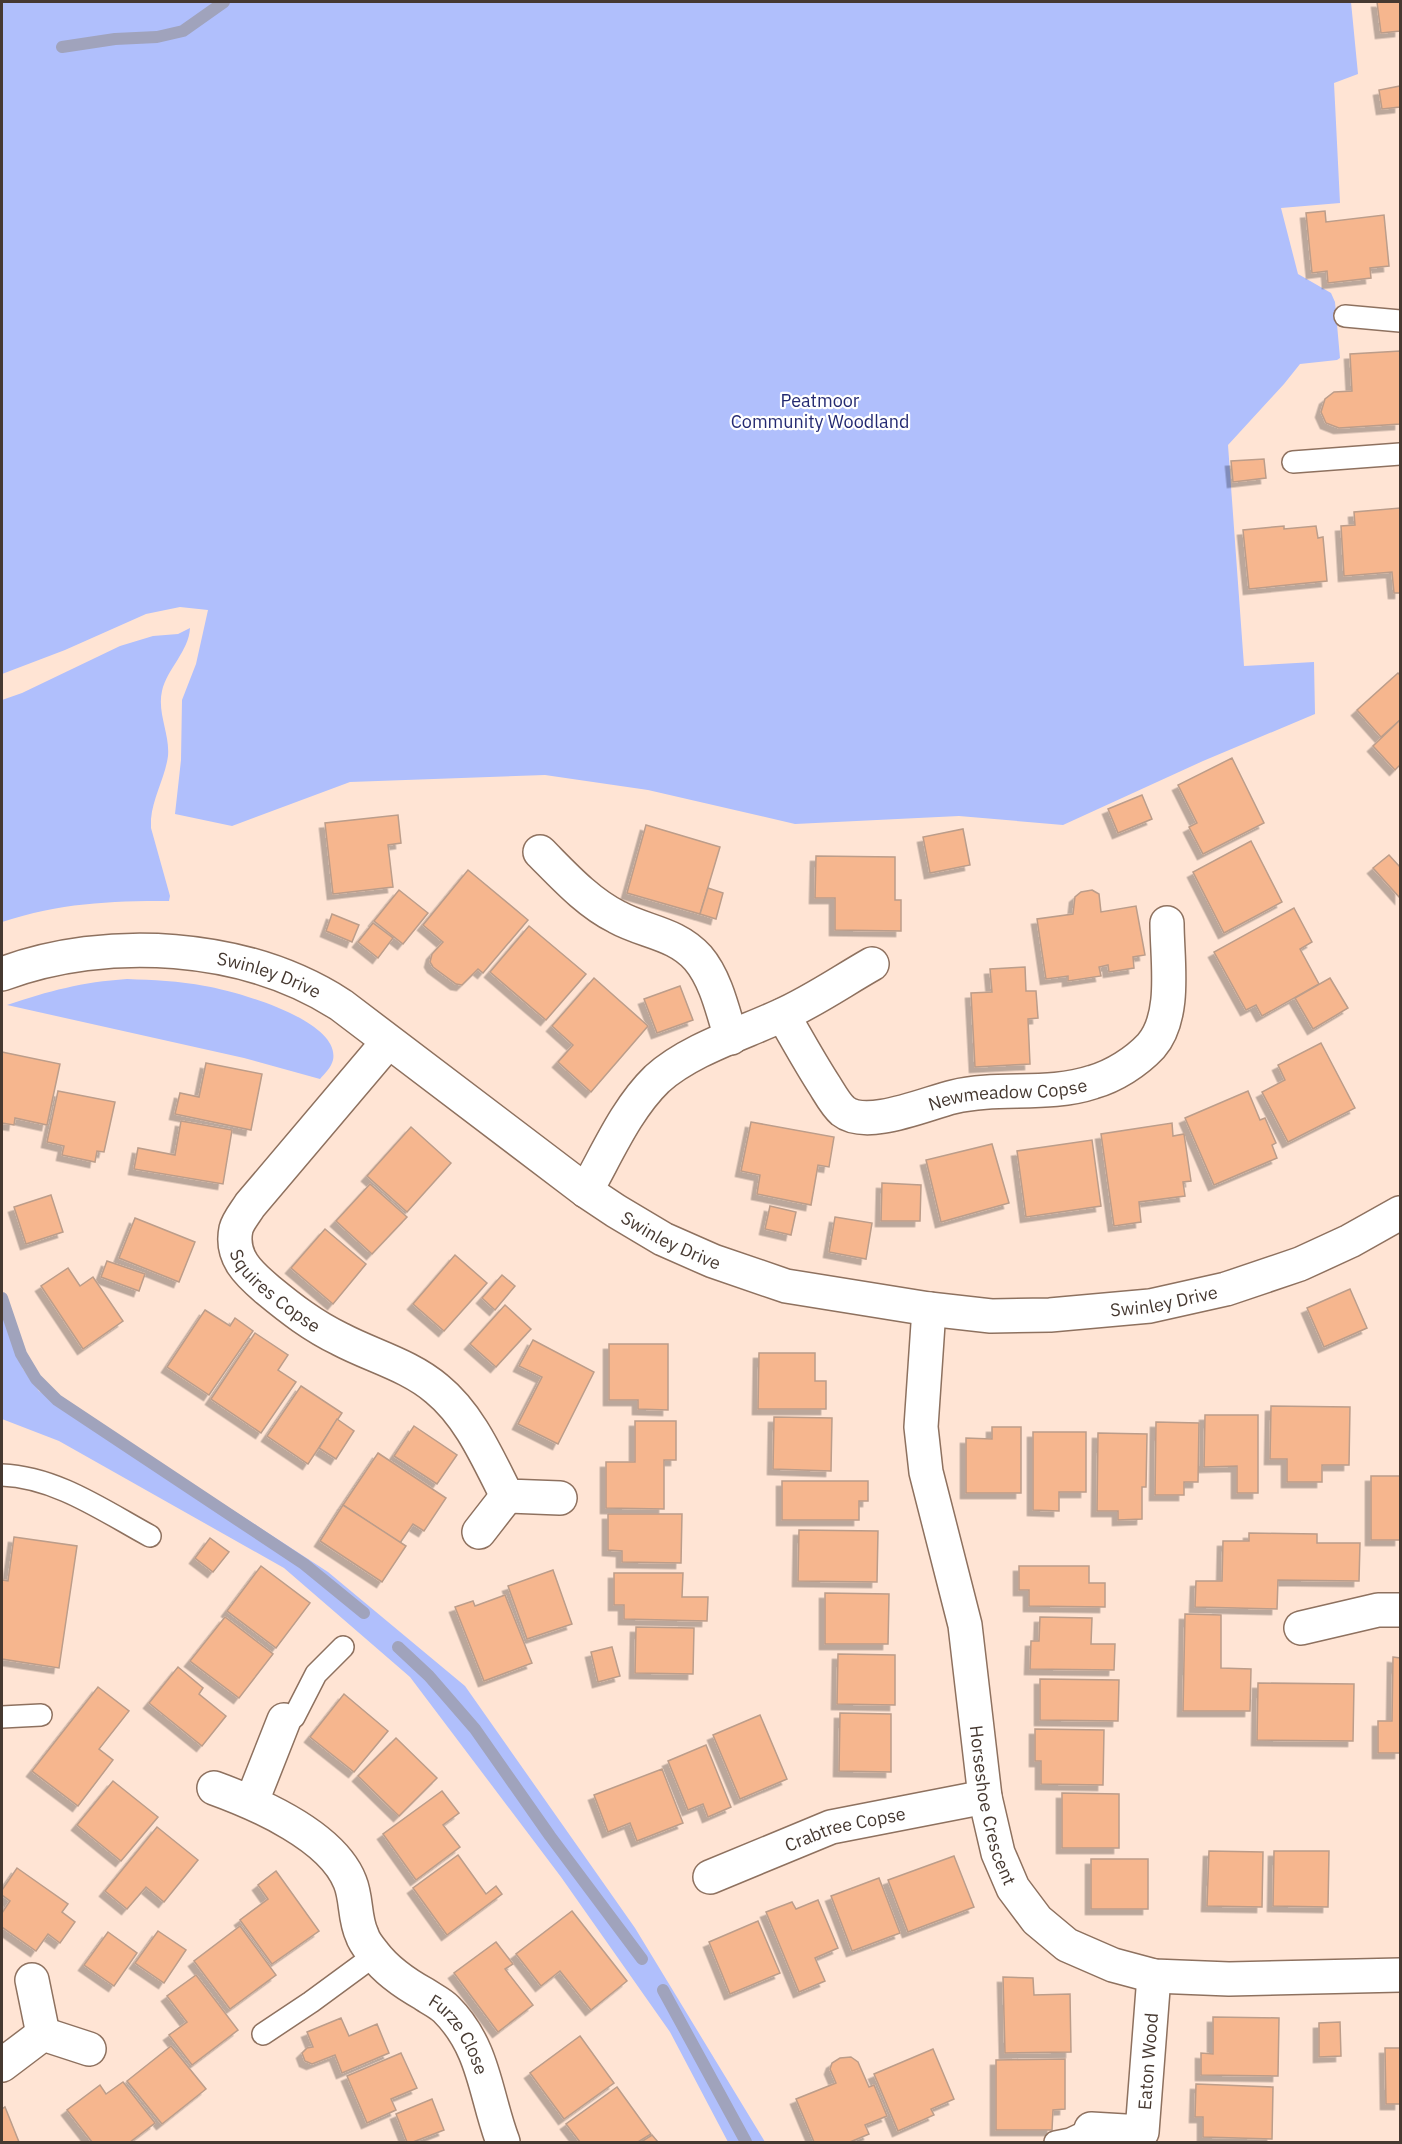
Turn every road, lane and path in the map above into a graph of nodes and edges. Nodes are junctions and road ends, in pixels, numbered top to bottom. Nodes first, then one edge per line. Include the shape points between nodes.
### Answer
1 (1345, 316) dead end
2 (1401, 321) edge
3 (1401, 454) edge
4 (1293, 462) dead end
5 (540, 852) dead end
6 (1167, 923) dead end
7 (872, 964) dead end
8 (2, 974) edge
9 (783, 1015) junction
10 (731, 1038) junction
11 (388, 1042) junction
12 (586, 1191) junction
13 (1401, 1213) edge
14 (929, 1310) junction
15 (2, 1475) edge
16 (507, 1496) junction
17 (560, 1498) dead end
18 (479, 1532) dead end
19 (150, 1536) dead end
20 (1401, 1610) edge
21 (1301, 1628) dead end
22 (343, 1647) dead end
23 (41, 1715) dead end
24 (2, 1717) edge
25 (284, 1720) joint
26 (214, 1788) dead end
27 (985, 1797) junction
28 (252, 1801) junction
29 (710, 1877) dead end
30 (375, 1955) junction
31 (1401, 1975) edge
32 (1154, 1976) junction
33 (32, 1980) dead end
34 (44, 2034) junction
35 (263, 2034) dead end
36 (89, 2049) dead end
37 (2, 2065) edge
38 (1091, 2129) joint
39 (503, 2142) edge
40 (1055, 2142) edge

1 - 2 lane
3 - 4 lane
5 - 10 street via 583,894 614,916 676,940 698,959
6 - 9 street, Newmeadow Copse via 1168,1009 1159,1033 1129,1065 1094,1082 1056,1090 974,1093 897,1113 856,1117 844,1112 831,1096
7 - 9 street
8 - 11 street, Swinley Drive via 31,964 104,952 203,955 284,976 317,990
9 - 10 street
10 - 12 street via 684,1060 652,1084 632,1110
11 - 12 street, Swinley Drive
11 - 16 street, Squires Copse via 250,1205 236,1229 237,1254 257,1281 311,1324 416,1373 438,1389 469,1426
12 - 14 street, Swinley Drive via 663,1239 713,1261 786,1286
13 - 14 street, Swinley Drive via 1300,1264 1226,1289 1150,1306 1050,1316
14 - 27 street, Horseshoe Crescent via 921,1427 926,1472 965,1625
15 - 19 lane via 21,1476 69,1491
16 - 17 street
16 - 18 street
20 - 21 street via 1378,1610
22 - 25 lane via 316,1674 294,1717
23 - 24 lane
25 - 28 street
26 - 28 street, Furze Close
27 - 29 street, Crabtree Copse via 831,1827
27 - 32 street, Horseshoe Crescent via 998,1854 1013,1888 1037,1920 1067,1945 1113,1965
28 - 30 street, Furze Close via 302,1831 342,1866 351,1882 362,1935
30 - 35 lane
30 - 39 street, Furze Close via 396,1976 445,2008 460,2025 482,2067
31 - 32 street, Horseshoe Crescent via 1229,1979
32 - 38 street, Eaton Wood via 1142,2132
33 - 34 street
34 - 36 street
34 - 37 street
38 - 40 lane

